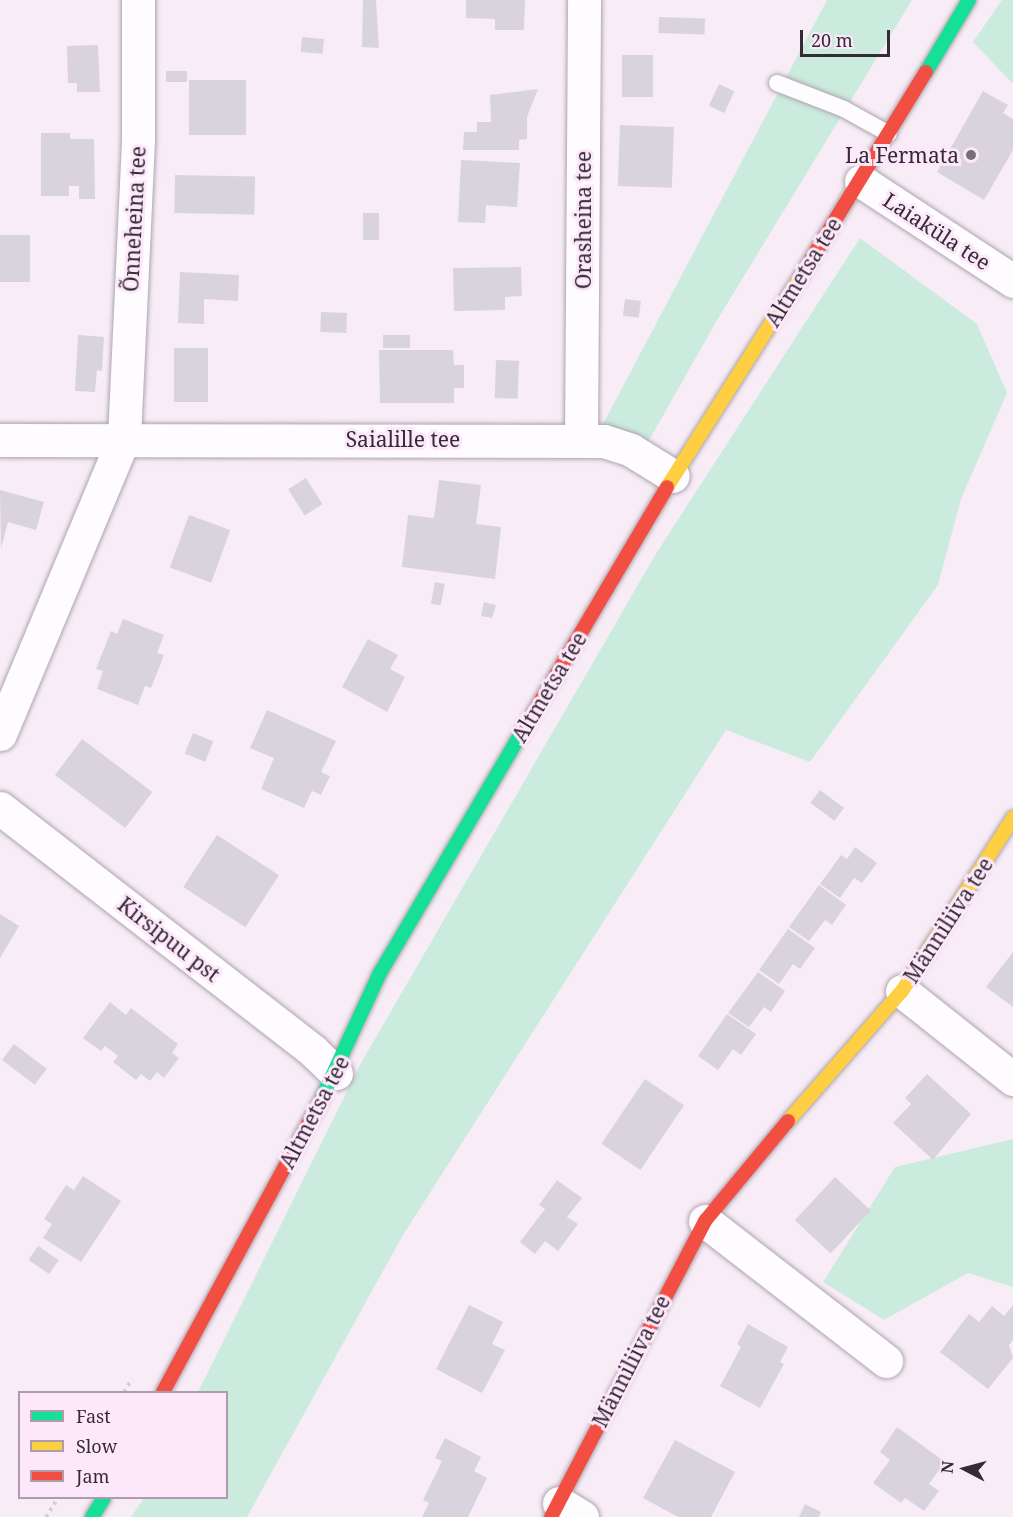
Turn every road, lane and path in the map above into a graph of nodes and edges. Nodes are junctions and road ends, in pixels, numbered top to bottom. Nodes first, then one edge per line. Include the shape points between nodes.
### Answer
1 (138, 0) edge
2 (584, 0) edge
3 (969, 0) edge
4 (777, 83) dead end
5 (889, 134) junction
6 (861, 180) junction
7 (1013, 281) edge
8 (124, 438) junction
9 (0, 440) edge
10 (581, 440) junction
11 (673, 476) junction
12 (0, 734) edge
13 (0, 808) edge
14 (1013, 818) edge
15 (902, 991) junction
16 (336, 1073) junction
17 (1013, 1079) edge
18 (705, 1221) junction
19 (886, 1360) dead end
20 (164, 1391) edge
21 (57, 1499) edge
22 (103, 1499) edge
23 (564, 1512) edge
24 (46, 1517) edge
25 (92, 1517) edge

1 - 8 street, Õnneheina tee via 138,140
2 - 10 street, Orasheina tee
3 - 5 street, Altmetsa tee
4 - 5 lane via 844,109
5 - 6 street, Altmetsa tee
6 - 7 street, Laiaküla tee
6 - 11 street, Altmetsa tee
8 - 9 street, Saialille tee
8 - 10 street, Saialille tee
8 - 12 street
10 - 11 street, Saialille tee via 604,441 631,450
11 - 16 street, Altmetsa tee via 380,974
13 - 16 street, Kirsipuu pst via 313,1051
14 - 15 street, Männiliiva tee
15 - 17 street, Männiliiva tee
15 - 18 street, Männiliiva tee via 723,1195
16 - 20 street, Altmetsa tee
18 - 19 street
18 - 23 street, Männiliiva tee
21 - 24 path
22 - 25 street

